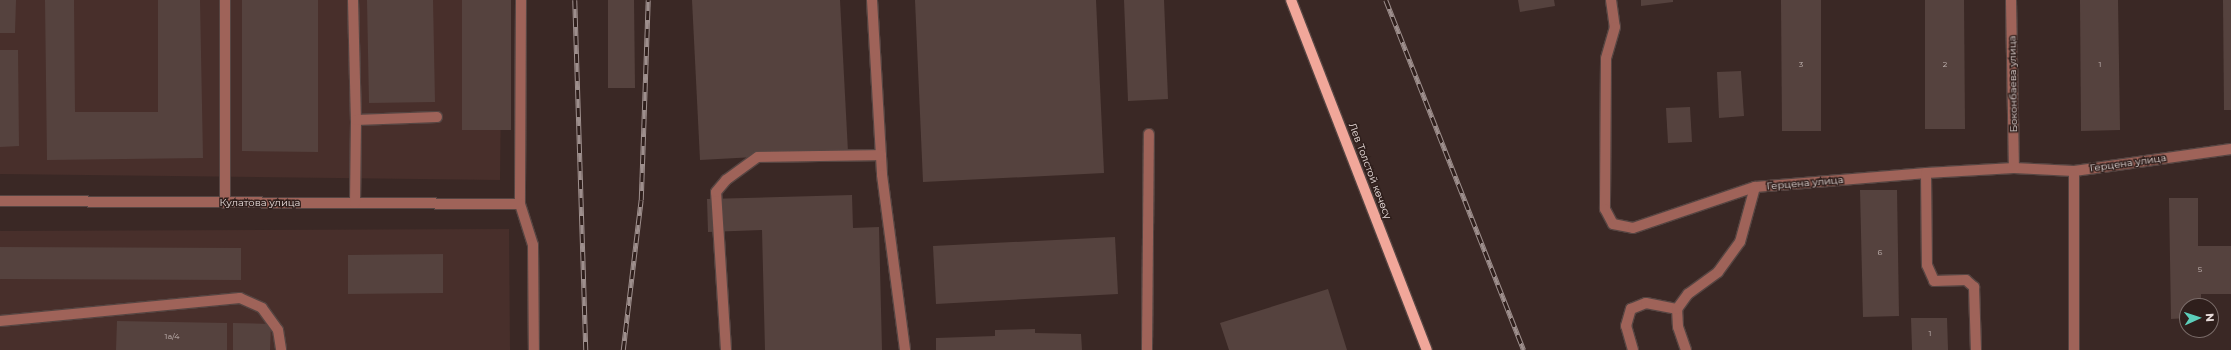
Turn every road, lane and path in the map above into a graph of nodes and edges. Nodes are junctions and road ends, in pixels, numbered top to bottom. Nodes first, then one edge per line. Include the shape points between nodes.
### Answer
1 (226, 0) edge
2 (353, 0) edge
3 (521, 0) edge
4 (872, 0) edge
5 (1291, 0) edge
6 (1612, 0) edge
7 (2011, 0) edge
8 (436, 117) dead end
9 (356, 120) junction
10 (1149, 134) dead end
11 (2231, 149) edge
12 (881, 155) junction
13 (2014, 168) junction
14 (2074, 171) junction
15 (1926, 173) junction
16 (1755, 187) junction
17 (0, 202) edge
18 (224, 203) junction
19 (355, 203) junction
20 (520, 204) junction
21 (1677, 309) junction
22 (0, 321) edge
23 (281, 350) edge
24 (534, 350) edge
25 (726, 350) edge
26 (905, 350) edge
27 (1147, 350) edge
28 (1427, 350) edge
29 (1633, 350) edge
30 (1686, 350) edge
31 (1976, 350) edge
32 (2074, 350) edge

1 - 18 street
2 - 9 street
3 - 20 street
4 - 12 street
5 - 28 main road, Лев Толстой көчөсү
6 - 16 street, Герцена улица via 1615,27 1606,59 1605,209 1613,224 1633,228
7 - 13 street, Боконбаева улица
8 - 9 street
9 - 19 street
10 - 27 street
11 - 14 street, Герцена улица
12 - 25 street via 758,157 726,180 716,192
12 - 26 street
13 - 14 street, Герцена улица
13 - 15 street, Герцена улица
14 - 32 street
15 - 16 street, Герцена улица
15 - 31 street via 1927,265 1934,281 1966,280 1974,287
16 - 21 street via 1740,242 1718,272 1688,294
17 - 18 street, Кулатова улица
18 - 19 street, Кулатова улица
19 - 20 street, Кулатова улица
20 - 24 street via 533,245
21 - 29 street via 1646,303 1631,309 1626,326
21 - 30 street via 1678,327
22 - 23 street via 240,298 262,308 278,330

